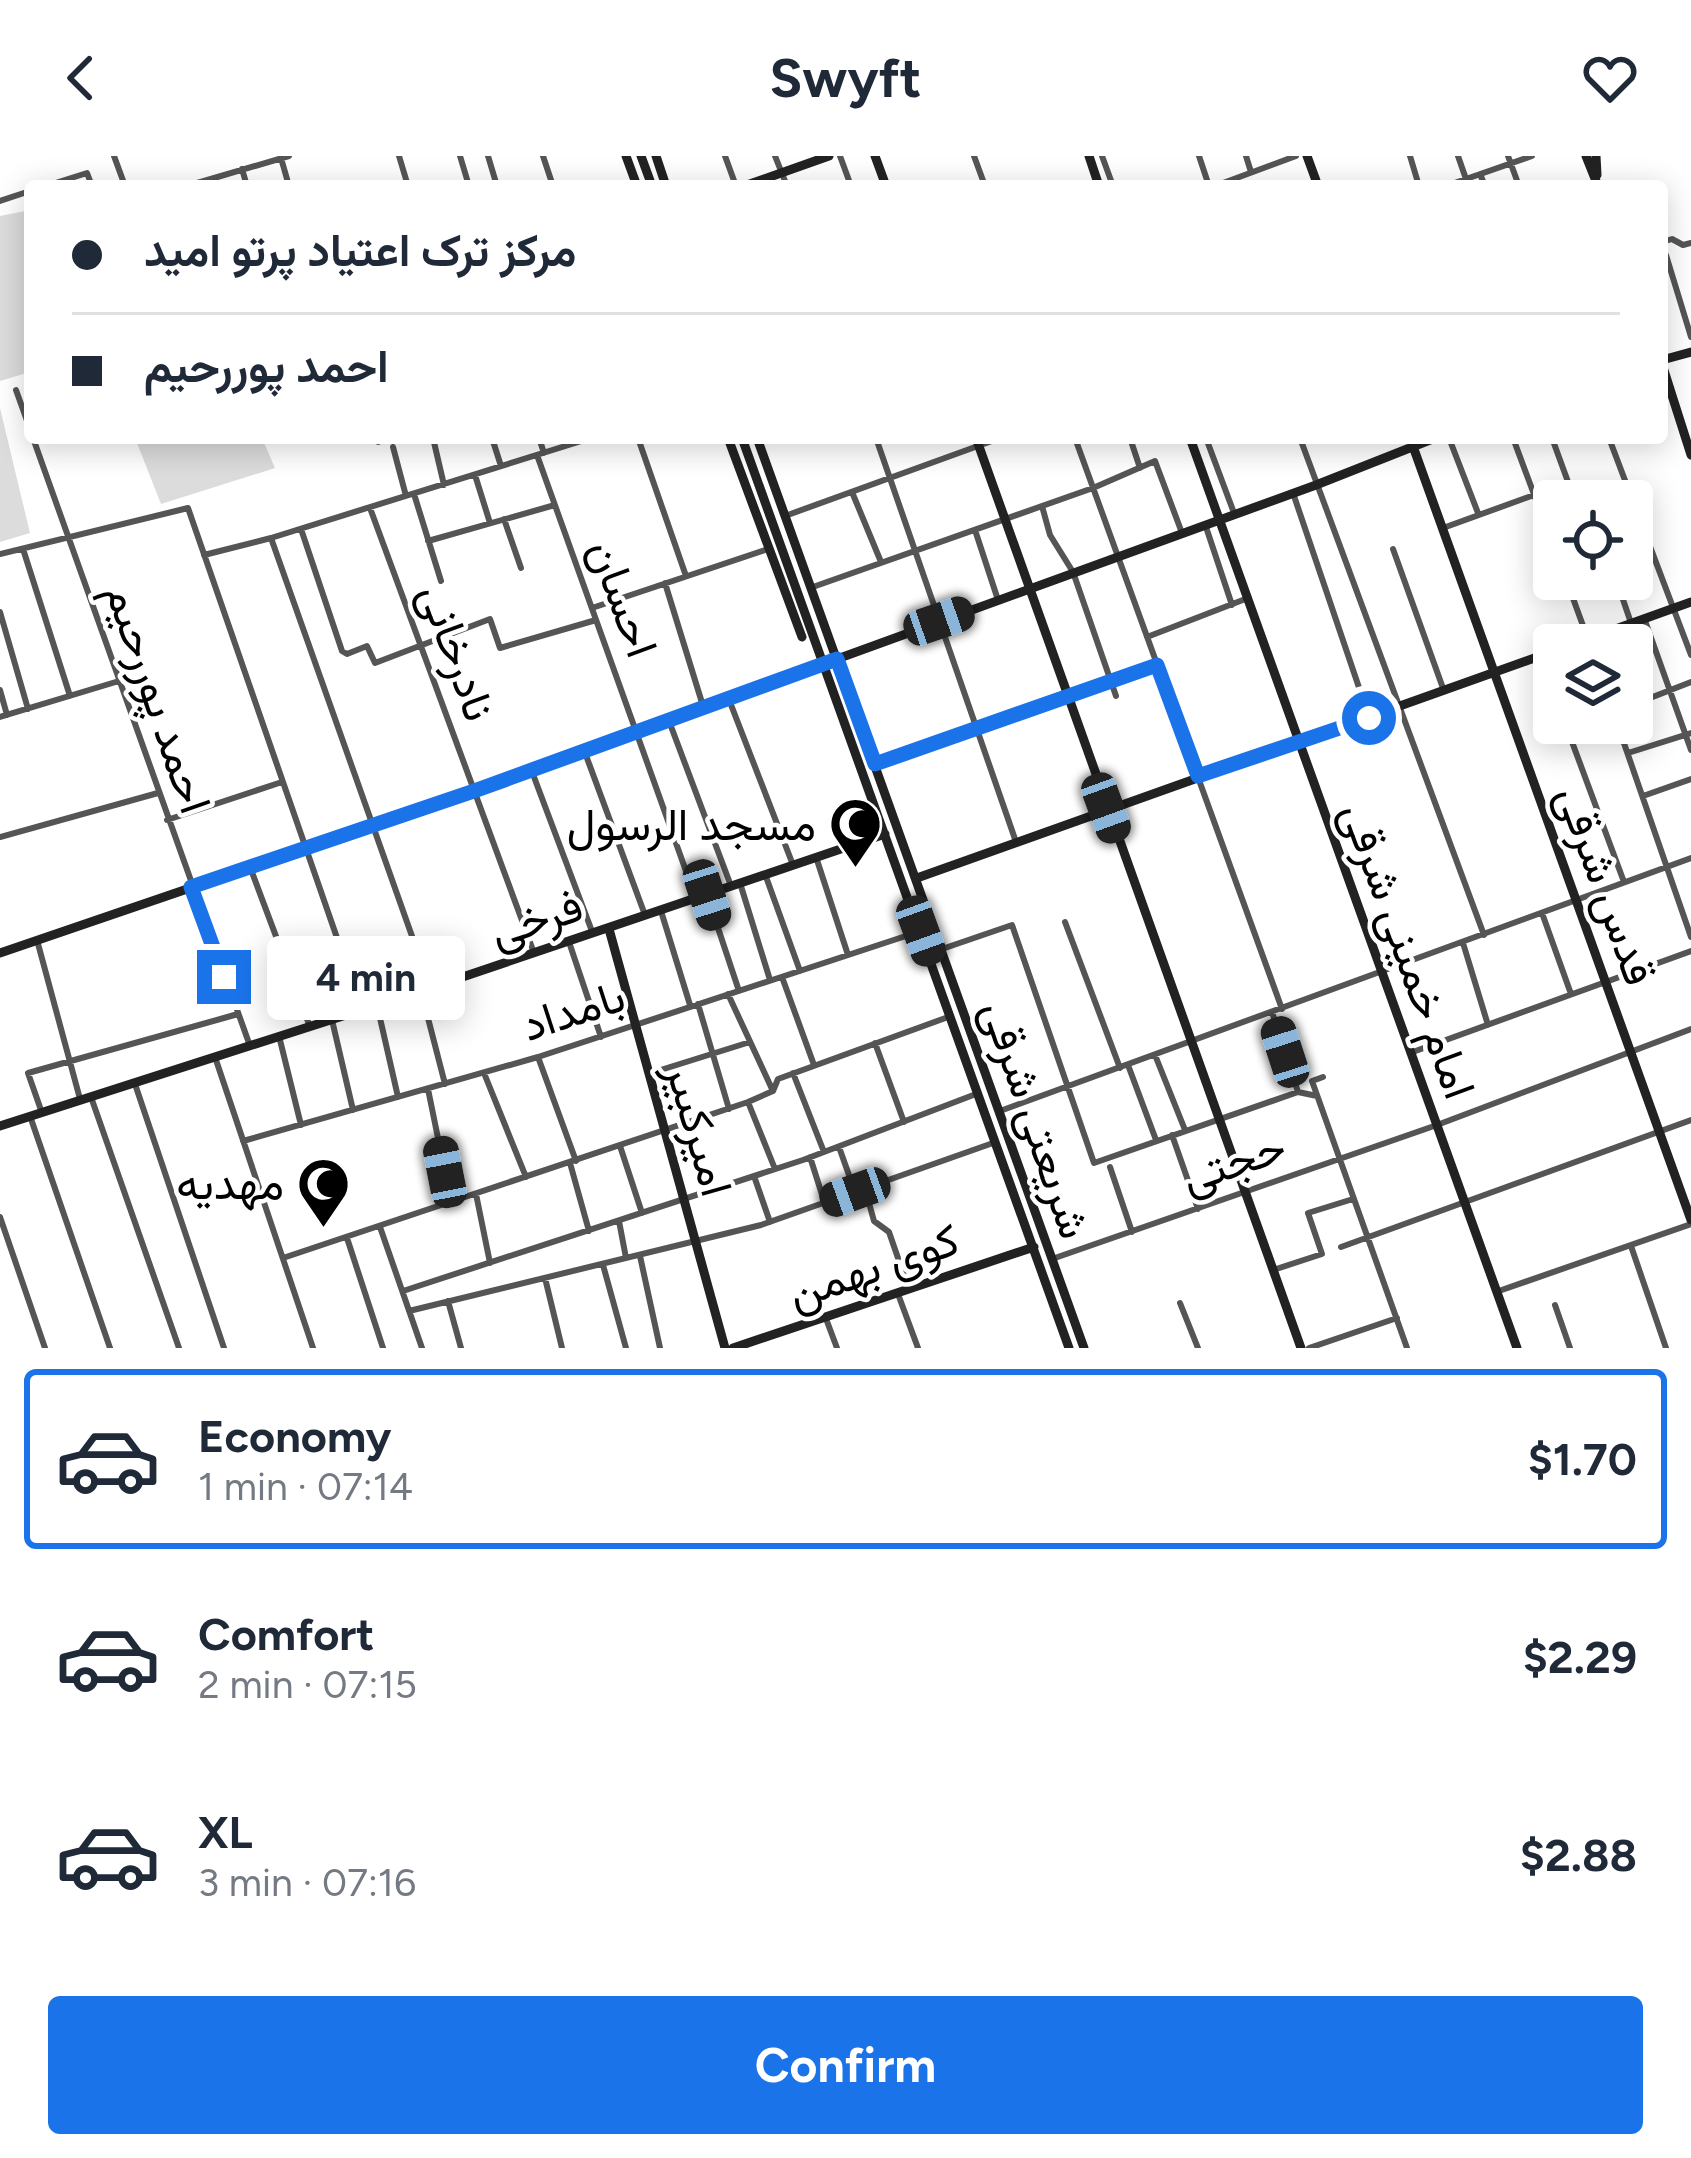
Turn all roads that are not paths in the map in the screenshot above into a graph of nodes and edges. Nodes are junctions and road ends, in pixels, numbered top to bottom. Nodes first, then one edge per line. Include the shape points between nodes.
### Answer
1 (775, 156) edge
2 (829, 156) edge
3 (1246, 156) edge
4 (1296, 156) edge
5 (1458, 156) edge
6 (1532, 156) edge
7 (285, 157) edge
8 (264, 159) edge
9 (1509, 160) edge
10 (242, 170) junction
11 (1251, 172) junction
12 (782, 173) junction
13 (1480, 174) junction
14 (1466, 179) junction
15 (65, 180) edge
16 (90, 180) edge
17 (208, 180) edge
18 (245, 180) edge
19 (759, 180) edge
20 (785, 180) edge
21 (1229, 180) edge
22 (1463, 180) edge
23 (1482, 180) edge
24 (1668, 262) edge
25 (1691, 337) edge
26 (1668, 381) edge
27 (16, 390) dead end
28 (24, 412) edge
29 (35, 444) edge
30 (392, 444) edge
31 (434, 444) edge
32 (494, 444) edge
33 (540, 444) edge
34 (572, 444) edge
35 (640, 444) edge
36 (730, 444) edge
37 (744, 444) edge
38 (759, 444) edge
39 (878, 444) edge
40 (972, 444) edge
41 (978, 444) edge
42 (1077, 444) edge
43 (1132, 444) edge
44 (1192, 444) edge
45 (1208, 444) edge
46 (1302, 444) edge
47 (1408, 444) edge
48 (1413, 444) edge
49 (1451, 444) edge
50 (1515, 444) edge
51 (1554, 444) edge
52 (1611, 444) edge
53 (541, 454) junction
54 (1691, 455) edge
55 (502, 466) junction
56 (1140, 467) junction
57 (475, 475) junction
58 (890, 478) junction
59 (1567, 480) edge
60 (443, 485) junction
61 (1316, 485) junction
62 (1093, 488) junction
63 (852, 492) junction
64 (1533, 492) edge
65 (1293, 493) junction
66 (410, 495) junction
67 (1533, 495) edge
68 (555, 505) junction
69 (1042, 506) junction
70 (370, 508) junction
71 (1234, 514) junction
72 (1478, 515) junction
73 (785, 516) junction
74 (1219, 519) junction
75 (505, 520) junction
76 (1004, 520) junction
77 (490, 524) junction
78 (1205, 524) junction
79 (1443, 528) junction
80 (301, 529) junction
81 (975, 530) junction
82 (1182, 532) junction
83 (271, 538) junction
84 (69, 539) junction
85 (428, 541) junction
86 (22, 549) junction
87 (768, 549) junction
88 (1393, 549) dead end
89 (915, 550) junction
90 (0, 554) edge
91 (203, 555) junction
92 (1118, 556) junction
93 (881, 562) junction
94 (521, 568) dead end
95 (1073, 572) junction
96 (686, 576) junction
97 (793, 579) junction
98 (441, 581) dead end
99 (665, 583) junction
100 (781, 583) junction
101 (810, 588) junction
102 (1028, 589) junction
103 (1248, 598) junction
104 (998, 600) junction
105 (1623, 600) edge
106 (1691, 602) edge
107 (1232, 604) junction
108 (592, 608) junction
109 (1673, 608) junction
110 (819, 610) junction
111 (0, 612) edge
112 (806, 616) junction
113 (1644, 618) junction
114 (596, 620) junction
115 (939, 621) junction
116 (1631, 623) joint
117 (806, 633) junction
118 (1147, 637) junction
119 (420, 644) junction
120 (1691, 655) edge
121 (837, 659) junction
122 (1533, 659) edge
123 (823, 664) junction
124 (1157, 665) junction
125 (800, 672) junction
126 (1496, 673) junction
127 (1111, 680) junction
128 (119, 681) junction
129 (1691, 682) edge
130 (0, 690) edge
131 (1670, 690) junction
132 (1444, 691) junction
133 (1066, 695) junction
134 (70, 696) junction
135 (1116, 696) dead end
136 (1653, 697) edge
137 (728, 698) junction
138 (703, 706) junction
139 (1398, 708) junction
140 (28, 709) junction
141 (4, 716) edge
142 (668, 718) junction
143 (1369, 718) junction
144 (859, 721) junction
145 (845, 725) junction
146 (976, 729) junction
147 (636, 730) junction
148 (1689, 734) edge
149 (1300, 742) junction
150 (1572, 744) edge
151 (1625, 744) edge
152 (584, 750) junction
153 (1691, 750) edge
154 (1628, 753) junction
155 (875, 764) junction
156 (531, 770) junction
157 (1198, 776) junction
158 (1691, 779) edge
159 (282, 782) junction
160 (474, 791) junction
161 (158, 793) junction
162 (1643, 796) junction
163 (1106, 808) junction
164 (167, 820) junction
165 (374, 825) junction
166 (885, 834) junction
167 (0, 837) edge
168 (1016, 842) junction
169 (305, 848) junction
170 (816, 857) junction
171 (1691, 858) edge
172 (793, 865) junction
173 (1667, 866) junction
174 (250, 867) junction
175 (765, 874) junction
176 (917, 878) junction
177 (1624, 882) junction
178 (736, 884) junction
179 (191, 887) junction
180 (702, 897) junction
181 (1578, 899) junction
182 (661, 911) junction
183 (1542, 913) junction
184 (646, 916) junction
185 (1065, 922) dead end
186 (609, 929) junction
187 (921, 931) junction
188 (593, 934) junction
189 (1484, 935) junction
190 (1691, 937) edge
191 (37, 940) junction
192 (569, 942) junction
193 (1463, 943) junction
194 (942, 949) junction
195 (1691, 951) edge
196 (0, 953) edge
197 (534, 953) junction
198 (848, 955) junction
199 (800, 971) junction
200 (1382, 974) junction
201 (782, 976) junction
202 (770, 980) junction
203 (1607, 982) junction
204 (425, 990) junction
205 (739, 991) junction
206 (728, 994) junction
207 (1571, 995) junction
208 (376, 1005) junction
209 (694, 1005) junction
210 (1282, 1009) junction
211 (362, 1010) junction
212 (1271, 1012) junction
213 (238, 1014) junction
214 (951, 1016) junction
215 (332, 1020) junction
216 (636, 1024) junction
217 (1488, 1025) junction
218 (310, 1027) junction
219 (1691, 1029) edge
220 (279, 1036) junction
221 (601, 1036) junction
222 (750, 1042) junction
223 (1190, 1042) junction
224 (875, 1043) junction
225 (250, 1046) junction
226 (1632, 1051) junction
227 (713, 1053) junction
228 (1410, 1053) junction
229 (1155, 1055) junction
230 (215, 1057) junction
231 (538, 1057) junction
232 (71, 1060) junction
233 (814, 1065) junction
234 (1124, 1066) junction
235 (484, 1072) junction
236 (650, 1073) junction
237 (793, 1073) junction
238 (1323, 1077) dead end
239 (135, 1083) junction
240 (445, 1084) junction
241 (1070, 1086) junction
242 (428, 1089) junction
243 (773, 1091) junction
244 (1298, 1092) junction
245 (980, 1093) junction
246 (1317, 1096) junction
247 (398, 1097) junction
248 (86, 1099) junction
249 (748, 1102) junction
250 (729, 1109) junction
251 (353, 1110) junction
252 (1000, 1111) junction
253 (36, 1114) junction
254 (1219, 1118) junction
255 (1691, 1120) edge
256 (904, 1122) junction
257 (301, 1125) junction
258 (1437, 1125) junction
259 (0, 1126) edge
260 (1185, 1130) junction
261 (1660, 1130) junction
262 (667, 1131) junction
263 (1172, 1135) junction
264 (1156, 1140) junction
265 (243, 1141) junction
266 (996, 1142) junction
267 (620, 1146) junction
268 (839, 1147) junction
269 (824, 1152) junction
270 (810, 1157) junction
271 (1341, 1158) junction
272 (573, 1162) junction
273 (1109, 1167) dead end
274 (775, 1169) junction
275 (754, 1176) junction
276 (526, 1177) junction
277 (865, 1189) junction
278 (855, 1192) junction
279 (1246, 1192) junction
280 (476, 1194) junction
281 (685, 1199) junction
282 (1352, 1199) junction
283 (451, 1202) junction
284 (825, 1204) junction
285 (1464, 1204) junction
286 (1198, 1209) junction
287 (642, 1213) junction
288 (0, 1217) edge
289 (738, 1220) dead end
290 (619, 1221) junction
291 (770, 1222) junction
292 (1691, 1222) edge
293 (380, 1225) junction
294 (589, 1231) junction
295 (740, 1231) junction
296 (1132, 1232) junction
297 (346, 1236) junction
298 (1366, 1239) junction
299 (697, 1243) junction
300 (1034, 1246) junction
301 (1631, 1246) junction
302 (1341, 1247) dead end
303 (640, 1256) junction
304 (283, 1258) junction
305 (627, 1259) junction
306 (1052, 1259) junction
307 (490, 1263) junction
308 (603, 1264) junction
309 (1274, 1270) junction
310 (545, 1278) junction
311 (902, 1289) junction
312 (403, 1291) junction
313 (1496, 1292) junction
314 (448, 1301) junction
315 (1180, 1303) dead end
316 (1555, 1304) dead end
317 (410, 1311) junction
318 (825, 1316) junction
319 (1396, 1318) junction
320 (45, 1348) edge
321 (110, 1348) edge
322 (179, 1348) edge
323 (224, 1348) edge
324 (313, 1348) edge
325 (383, 1348) edge
326 (422, 1348) edge
327 (461, 1348) edge
328 (562, 1348) edge
329 (626, 1348) edge
330 (660, 1348) edge
331 (729, 1348) edge
332 (836, 1348) edge
333 (918, 1348) edge
334 (1069, 1348) edge
335 (1084, 1348) edge
336 (1198, 1348) edge
337 (1305, 1348) edge
338 (1407, 1348) edge
339 (1516, 1348) edge
340 (1570, 1348) edge
341 (1666, 1348) edge

1 - 12 street
2 - 12 street
3 - 11 street
4 - 11 street
5 - 14 street
6 - 9 street
7 - 8 street
8 - 10 street
9 - 13 street
10 - 17 street
10 - 18 street
11 - 21 street
12 - 19 street
12 - 20 street
13 - 14 street
13 - 23 street
14 - 22 street
15 - 16 street via 87,173
24 - 25 street
26 - 54 street
27 - 28 street
29 - 84 street, احمد پوررحیم
30 - 66 street
31 - 60 street
32 - 55 street
33 - 53 street, احسان
34 - 53 street
35 - 96 street
36 - 87 street
37 - 97 street, شریعتی شرقی
38 - 73 street, شریعتی شرقی
39 - 58 street
40 - 58 street
41 - 76 street
42 - 62 street
43 - 56 street
44 - 74 street, امام خمینی شرقی
45 - 71 street
46 - 61 street
47 - 61 street
48 - 79 street, قدس شرقی
49 - 72 street
50 - 64 street
51 - 59 street
52 - 109 street
53 - 55 street
53 - 68 street, احسان
55 - 57 street
56 - 62 street
56 - 82 street via 1155,461
57 - 60 street
57 - 77 street
58 - 63 street
58 - 89 street
60 - 66 street
61 - 65 street
61 - 139 street
62 - 69 street
62 - 92 street
63 - 73 street
63 - 93 street
65 - 71 street
65 - 143 street
66 - 70 street
66 - 85 street
67 - 72 street
68 - 75 street
68 - 108 street, احسان
69 - 76 street
69 - 95 street
70 - 80 street
70 - 119 street, نادرخانی
71 - 74 street
72 - 79 street
73 - 101 street, شریعتی شرقی
74 - 78 street
74 - 103 street, امام خمینی شرقی
75 - 77 street
75 - 94 street
76 - 81 street
76 - 102 street
77 - 85 street
78 - 82 street
78 - 107 street
79 - 126 street, قدس شرقی
80 - 83 street
80 - 119 street via 342,651 367,646 375,663
81 - 89 street
81 - 104 street
82 - 92 street
83 - 91 street
83 - 165 street
84 - 86 street
84 - 91 street via 188,508
84 - 128 street, احمد پوررحیم
85 - 98 street
86 - 90 street
86 - 134 street
87 - 96 street
87 - 100 street
88 - 132 street
89 - 93 street
89 - 115 street
91 - 159 street
92 - 95 street
92 - 118 street
93 - 101 street
95 - 102 street
95 - 127 street
96 - 99 street
97 - 100 street
97 - 112 street, شریعتی شرقی
99 - 108 street
99 - 138 street
100 - 117 street
101 - 110 street, شریعتی شرقی
102 - 104 street
102 - 133 street
103 - 107 street
103 - 149 street, امام خمینی شرقی
104 - 115 street
105 - 116 street
106 - 109 street
107 - 118 street
108 - 114 street, احسان
109 - 113 street
109 - 120 street
110 - 112 street
110 - 121 street, شریعتی شرقی
111 - 140 street
112 - 117 street, شریعتی شرقی
113 - 116 street
113 - 131 street
114 - 119 street via 500,648 490,619
114 - 147 street, احسان
115 - 121 street
115 - 146 street
117 - 123 street, شریعتی شرقی
117 - 125 street via 810,651
118 - 124 street
119 - 160 street, نادرخانی
121 - 123 street
121 - 144 street, شریعتی شرقی
122 - 126 street
123 - 125 street
123 - 145 street, شریعتی شرقی
124 - 127 street
124 - 157 street
125 - 137 street
126 - 132 street
126 - 181 street, قدس شرقی
127 - 133 street
127 - 135 street
128 - 134 street
128 - 161 street, احمد پوررحیم
129 - 131 street
130 - 141 street
131 - 136 street
131 - 148 street
132 - 139 street
133 - 146 street
133 - 163 street
134 - 140 street
137 - 138 street
137 - 172 street
138 - 142 street
139 - 143 street
139 - 189 street
140 - 141 street
142 - 147 street
142 - 178 street
143 - 149 street
144 - 145 street
144 - 155 street, شریعتی شرقی
145 - 166 street, شریعتی شرقی
146 - 155 street
146 - 168 street
147 - 152 street
147 - 180 street, احسان
148 - 153 street
148 - 154 street
149 - 157 street
149 - 200 street, امام خمینی شرقی
150 - 177 street
151 - 154 street
152 - 156 street
152 - 184 street
154 - 162 street
155 - 176 street, شریعتی شرقی
156 - 160 street
156 - 188 street
157 - 163 street
157 - 210 street
158 - 162 street
159 - 164 street
159 - 169 street
160 - 165 street
160 - 197 street, نادرخانی
161 - 164 street, احمد پوررحیم
161 - 167 street
162 - 173 street
163 - 168 street
163 - 223 street
164 - 179 street, احمد پوررحیم
165 - 169 street
165 - 204 street
166 - 170 street, فرخی
166 - 187 street, شریعتی شرقی
168 - 176 street
169 - 174 street
169 - 211 street
170 - 172 street, فرخی
170 - 198 street
171 - 173 street
172 - 175 street, فرخی
173 - 177 street
173 - 190 street
174 - 179 street
174 - 218 street
175 - 178 street, فرخی
175 - 199 street
176 - 194 street, شریعتی شرقی
177 - 181 street
178 - 180 street, فرخی
178 - 202 street
179 - 191 street
179 - 213 street, احمد پوررحیم
180 - 182 street, فرخی
180 - 205 street, احسان
181 - 183 street
181 - 203 street, قدس شرقی
182 - 184 street, فرخی
182 - 209 street
183 - 189 street
183 - 207 street
184 - 186 street, فرخی
185 - 234 street
186 - 188 street, فرخی
186 - 216 street, امیرکبیر
187 - 198 street, بامداد
187 - 214 street, شریعتی شرقی
188 - 192 street, فرخی
189 - 193 street
191 - 196 street
191 - 232 street
192 - 197 street, فرخی
192 - 221 street
193 - 200 street
193 - 217 street
194 - 241 street via 1012,925
194 - 252 street, شریعتی شرقی
195 - 203 street
197 - 204 street, فرخی
198 - 199 street, بامداد
199 - 201 street, بامداد
200 - 210 street
200 - 228 street, امام خمینی شرقی
201 - 202 street, بامداد
201 - 233 street
202 - 205 street, بامداد
203 - 207 street
203 - 226 street, قدس شرقی
204 - 208 street, فرخی
204 - 240 street
205 - 206 street, بامداد
206 - 209 street, بامداد
206 - 222 street
207 - 217 street
208 - 211 street, فرخی
208 - 247 street
209 - 216 street, بامداد
209 - 227 street
210 - 212 street
211 - 215 street, فرخی
212 - 223 street
212 - 244 street
213 - 225 street, احمد پوررحیم
213 - 232 street
214 - 224 street
214 - 245 street, شریعتی شرقی
215 - 218 street, فرخی
215 - 251 street
216 - 221 street, بامداد
216 - 236 street, امیرکبیر
217 - 228 street
218 - 220 street, فرخی
219 - 226 street, حجتی
220 - 225 street, فرخی
220 - 257 street
221 - 231 street, بامداد
222 - 227 street
222 - 243 street
223 - 229 street
223 - 254 street
224 - 233 street
224 - 256 street
225 - 230 street, فرخی
226 - 258 street, حجتی
226 - 261 street, قدس شرقی
227 - 236 street
227 - 250 street
228 - 258 street, امام خمینی شرقی
229 - 234 street
229 - 260 street
230 - 239 street, فرخی
230 - 265 street
231 - 235 street, بامداد
231 - 272 street
232 - 248 street
232 - 253 street via 28,1073
233 - 237 street
234 - 241 street
234 - 264 street
235 - 240 street, بامداد
235 - 276 street
236 - 262 street, امیرکبیر
237 - 243 street
237 - 269 street
238 - 246 street via 1312,1081
239 - 248 street, فرخی
239 - 323 street
240 - 242 street, بامداد
241 - 252 street
241 - 264 street via 1094,1163
242 - 247 street, بامداد
242 - 283 street
243 - 249 street
244 - 246 street
244 - 254 street
245 - 256 street
245 - 266 street, شریعتی شرقی
246 - 271 street
247 - 251 street, بامداد
248 - 253 street, فرخی
248 - 322 street
249 - 250 street
249 - 274 street
250 - 262 street
251 - 257 street, بامداد
252 - 306 street, شریعتی شرقی
253 - 259 street, فرخی
253 - 321 street
254 - 260 street
254 - 279 street
255 - 261 street
256 - 268 street
257 - 265 street, بامداد
258 - 271 street, حجتی
258 - 285 street, امام خمینی شرقی
260 - 263 street
261 - 285 street
261 - 292 street, قدس شرقی
262 - 267 street
262 - 281 street, امیرکبیر
263 - 264 street
263 - 286 street
265 - 304 street
266 - 277 street
266 - 300 street, شریعتی شرقی
267 - 272 street
267 - 287 street
268 - 269 street
268 - 278 street
269 - 270 street
270 - 274 street
270 - 284 street
271 - 279 street, حجتی
271 - 282 street
272 - 276 street
272 - 294 street
273 - 296 street
274 - 275 street
275 - 281 street
275 - 291 street
276 - 280 street
277 - 278 street
277 - 311 street via 874,1221 889,1232
278 - 284 street
279 - 286 street, حجتی
279 - 309 street
280 - 283 street
280 - 307 street
281 - 287 street
281 - 299 street, امیرکبیر
282 - 298 street
282 - 309 street via 1308,1213 1322,1254
283 - 293 street
284 - 291 street
285 - 298 street
285 - 313 street, امام خمینی شرقی
286 - 296 street, حجتی
287 - 290 street
288 - 320 street
289 - 295 street
290 - 294 street
290 - 305 street
291 - 295 street
292 - 301 street
293 - 297 street
293 - 312 street
294 - 307 street
295 - 299 street
296 - 306 street, حجتی
297 - 304 street
297 - 325 street
298 - 302 street
298 - 319 street
299 - 303 street
299 - 331 street, امیرکبیر
300 - 311 street, کوی بهمن
300 - 334 street, شریعتی شرقی
301 - 313 street
301 - 341 street
303 - 305 street
303 - 330 street
304 - 324 street
305 - 308 street
306 - 335 street, شریعتی شرقی
307 - 312 street
308 - 310 street
308 - 329 street
309 - 337 street
310 - 314 street
310 - 328 street
311 - 318 street, کوی بهمن
311 - 333 street
312 - 317 street
313 - 339 street, امام خمینی شرقی
314 - 317 street
314 - 327 street
315 - 336 street
316 - 340 street
317 - 326 street
318 - 331 street, کوی بهمن
318 - 332 street
319 - 337 street
319 - 338 street

